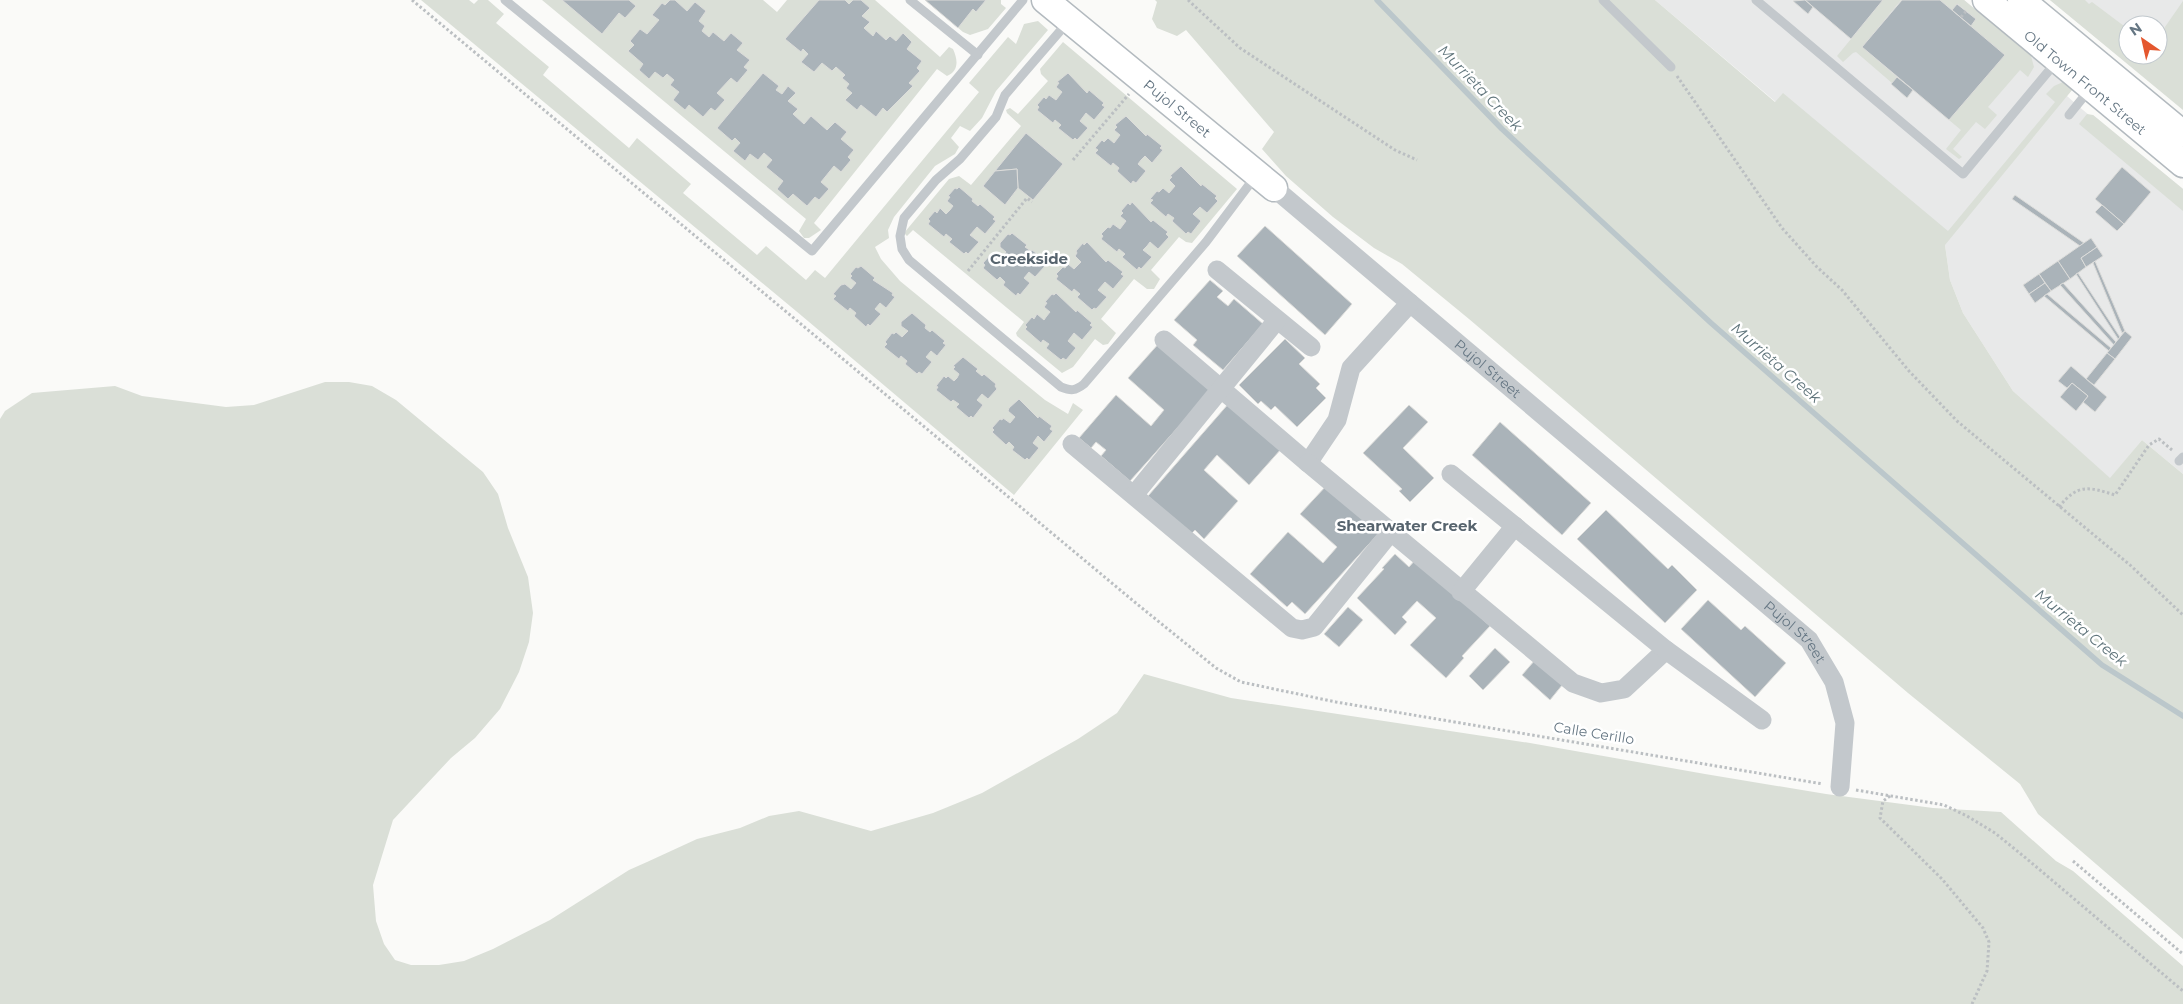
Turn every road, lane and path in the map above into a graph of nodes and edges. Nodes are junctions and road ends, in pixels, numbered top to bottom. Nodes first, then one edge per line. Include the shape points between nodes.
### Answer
1 (412, 0) edge
2 (505, 0) edge
3 (910, 0) edge
4 (1023, 0) edge
5 (1045, 0) edge
6 (1188, 0) edge
7 (1603, 0) edge
8 (1756, 0) edge
9 (2021, 0) edge
10 (1978, 4) edge
11 (1961, 17) dead end
12 (1070, 19) junction
13 (2066, 51) junction
14 (978, 55) junction
15 (1671, 68) joint
16 (2092, 87) junction
17 (1129, 94) dead end
18 (2069, 115) dead end
19 (2183, 134) edge
20 (1072, 160) dead end
21 (1417, 160) dead end
22 (2183, 164) edge
23 (1265, 181) junction
24 (1032, 202) dead end
25 (1217, 270) dead end
26 (968, 271) dead end
27 (1410, 303) junction
28 (1277, 320) junction
29 (1164, 340) dead end
30 (1311, 347) dead end
31 (1221, 389) junction
32 (1072, 444) dead end
33 (2181, 459) edge
34 (1308, 463) junction
35 (1452, 474) dead end
36 (1134, 496) junction
37 (2058, 507) junction
38 (1515, 526) junction
39 (1390, 533) junction
40 (1461, 592) junction
41 (2183, 615) edge
42 (1666, 650) junction
43 (1762, 720) dead end
44 (1840, 788) junction
45 (1890, 796) junction
46 (2073, 861) dead end
47 (2183, 954) edge
48 (2183, 991) edge
49 (1972, 1004) edge

1 - 44 path, Calle Cerillo via 1137,604 1216,668 1241,682 1336,702
2 - 14 lane via 812,251
3 - 14 lane
4 - 14 lane
5 - 12 main road, Pujol Street
6 - 21 path via 1240,48 1395,150
7 - 15 lane
8 - 13 lane via 1963,174
9 - 13 main road, Old Town Front Street
10 - 11 path
10 - 13 main road, Old Town Front Street
12 - 23 main road, Pujol Street
12 - 23 lane via 1005,95 996,118 904,218 900,236 909,260 1054,381 1070,391 1084,384 1206,242
13 - 16 main road, Old Town Front Street
13 - 19 main road, Old Town Front Street
15 - 37 path via 1782,228 1842,290 1909,371 1950,414
16 - 18 lane
16 - 22 main road, Old Town Front Street
17 - 20 path
23 - 27 street, Pujol Street
24 - 26 path via 1027,198
25 - 28 street
27 - 34 street via 1351,368 1337,420
27 - 44 street, Pujol Street via 1809,640 1834,682 1845,723
28 - 30 street
28 - 31 street
29 - 31 street
31 - 34 street
31 - 36 street
32 - 36 street
33 - 37 path via 2159,439 2149,445 2115,495 2097,488 2085,488 2076,491
34 - 39 street
35 - 38 street
36 - 39 street via 1292,628 1302,630 1314,627
37 - 41 path via 2130,565
38 - 40 street
38 - 42 street
39 - 40 street
40 - 42 street via 1573,683 1601,693 1624,689
42 - 43 street
44 - 45 path, Calle Cerillo
45 - 48 path, Calle Cerillo via 1944,805 2001,838
45 - 49 path via 1883,801 1880,818 1942,879 1983,928 1989,942 1987,971
46 - 47 path

